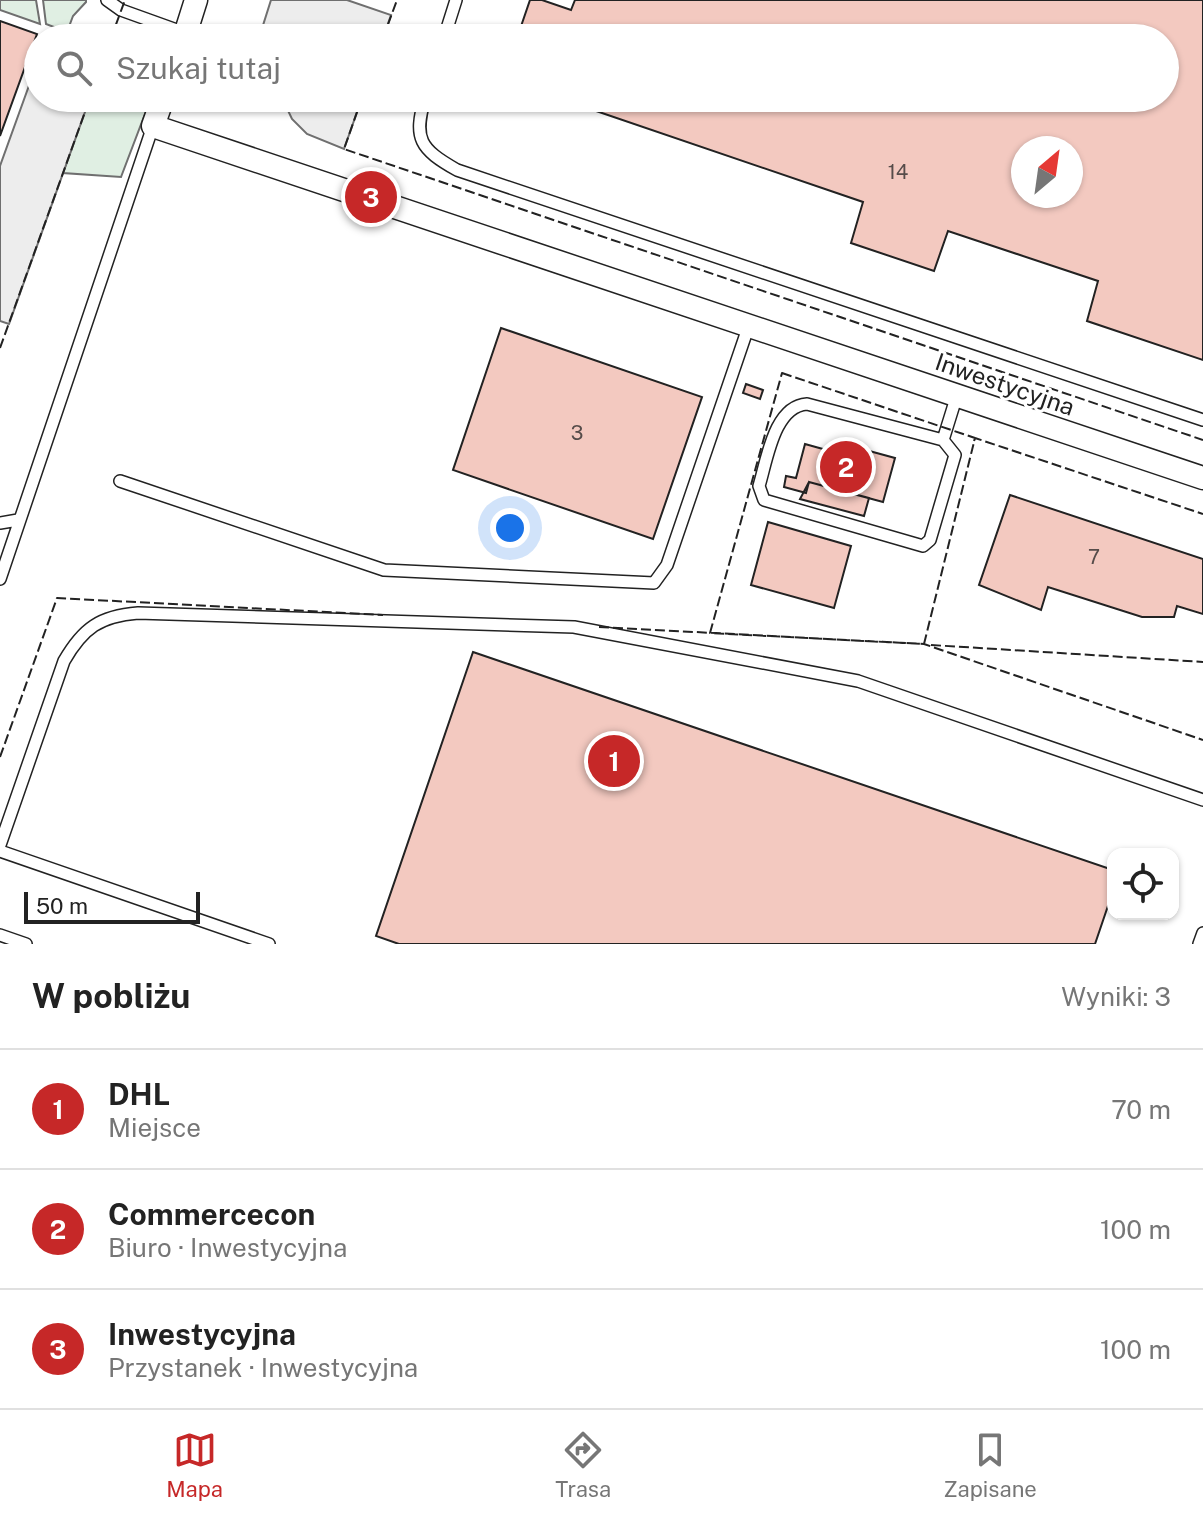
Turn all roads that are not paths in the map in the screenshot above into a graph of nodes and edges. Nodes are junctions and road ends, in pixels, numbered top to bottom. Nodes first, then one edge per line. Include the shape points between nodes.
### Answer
1 (107, 0) edge
2 (196, 0) edge
3 (456, 0) edge
4 (156, 24) edge
5 (188, 24) edge
6 (448, 24) edge
7 (158, 112) edge
8 (422, 112) edge
9 (153, 126) junction
10 (749, 325) junction
11 (957, 395) junction
12 (1203, 420) edge
13 (943, 440) junction
14 (1203, 478) edge
15 (120, 481) dead end
16 (18, 520) junction
17 (0, 523) edge
18 (0, 579) edge
19 (1203, 800) edge
20 (0, 848) edge
21 (1203, 933) edge
22 (0, 935) edge
23 (26, 944) edge
24 (269, 944) edge
25 (1199, 944) edge

1 - 4 lane
2 - 5 street
3 - 6 lane
7 - 9 street
8 - 12 lane via 418,133 422,143 457,170
9 - 10 street, Inwestycyjna
9 - 16 lane
10 - 11 street, Inwestycyjna
10 - 15 lane via 667,565 654,583 384,570
11 - 13 lane
11 - 14 street, Inwestycyjna
13 - 13 lane via 955,455 930,540 923,546 764,500 760,493 779,425 798,404
16 - 17 lane
16 - 18 lane
19 - 20 lane via 858,681 574,627 138,613 92,625 74,643
20 - 24 lane
21 - 25 lane
22 - 23 lane

